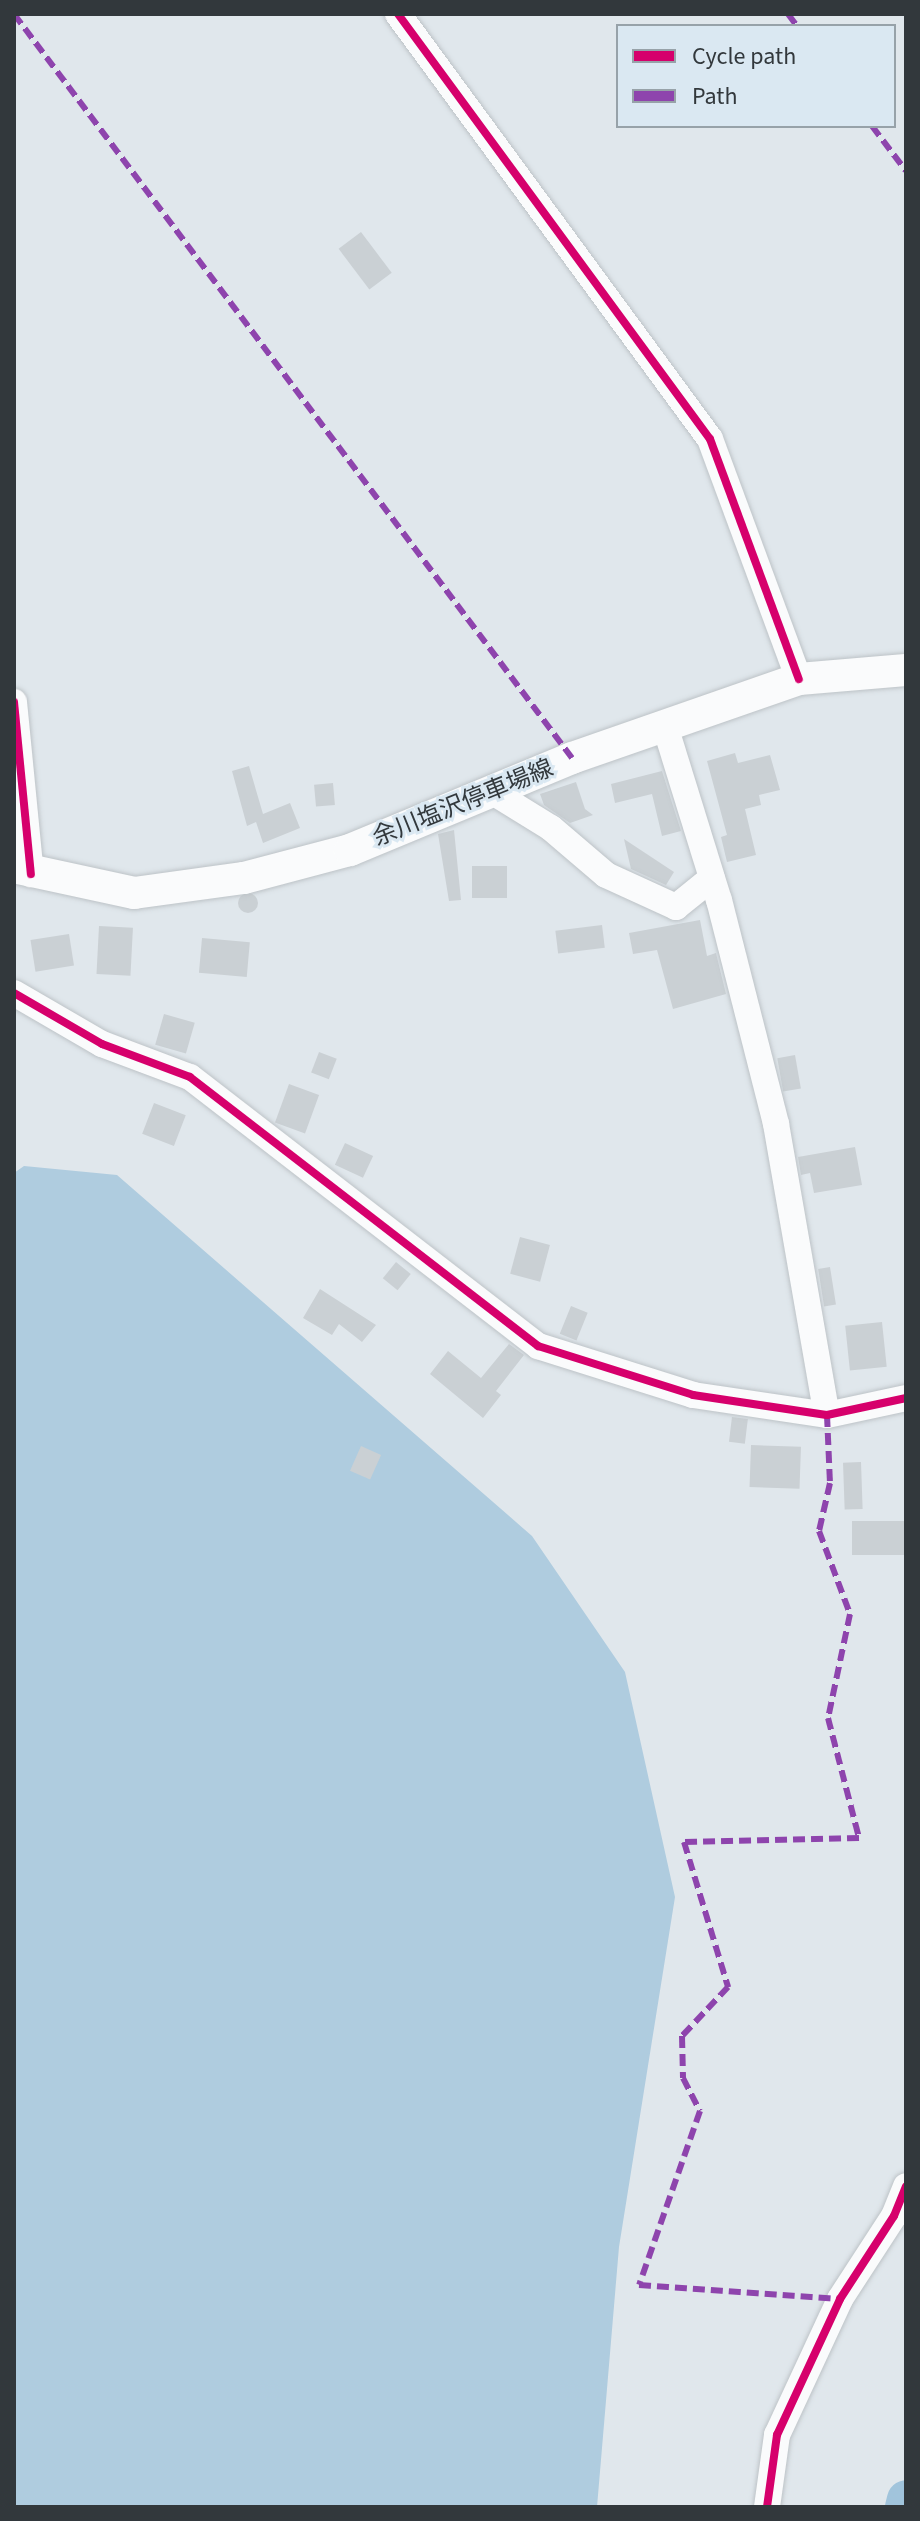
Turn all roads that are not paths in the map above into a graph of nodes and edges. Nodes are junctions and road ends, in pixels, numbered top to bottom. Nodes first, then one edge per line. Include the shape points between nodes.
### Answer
1 (398, 14) edge
2 (906, 670) edge
3 (799, 679) junction
4 (14, 702) edge
5 (665, 726) junction
6 (491, 791) junction
7 (23, 870) edge
8 (712, 878) junction
9 (14, 993) edge
10 (906, 1398) edge
11 (827, 1415) junction
12 (906, 2186) edge
13 (767, 2507) edge

1 - 3 street via 710,439
2 - 3 main road, 余川塩沢停車場線
3 - 5 main road, 余川塩沢停車場線
4 - 7 street
5 - 6 main road, 余川塩沢停車場線
5 - 8 street
6 - 7 main road, 余川塩沢停車場線 via 350,850 244,878 134,893
6 - 8 street via 551,828 606,875 676,907
8 - 11 street via 776,1124
9 - 11 street via 102,1044 190,1077 538,1346 693,1395
10 - 11 street
12 - 13 street via 894,2216 840,2299 777,2435

